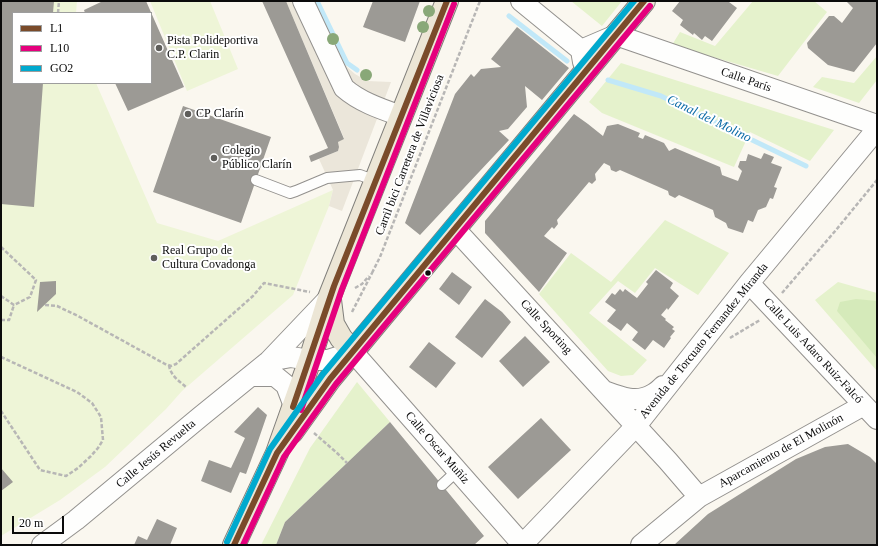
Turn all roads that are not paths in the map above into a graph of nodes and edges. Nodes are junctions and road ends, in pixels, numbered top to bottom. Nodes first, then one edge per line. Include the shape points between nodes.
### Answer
1 (303, 1) edge
2 (447, 1) edge
3 (521, 1) edge
4 (644, 1) edge
5 (616, 35) junction
6 (581, 50) junction
7 (584, 74) junction
8 (401, 116) junction
9 (877, 125) edge
10 (877, 128) edge
11 (256, 180) dead end
12 (376, 181) junction
13 (455, 229) junction
14 (749, 283) junction
15 (332, 292) junction
16 (353, 352) junction
17 (310, 360) junction
18 (270, 361) junction
19 (682, 369) junction
20 (251, 376) junction
21 (604, 391) junction
22 (864, 405) junction
23 (294, 406) junction
24 (877, 419) edge
25 (636, 426) junction
26 (278, 453) junction
27 (457, 471) junction
28 (442, 485) dead end
29 (699, 497) junction
30 (42, 545) edge
31 (234, 545) edge
32 (522, 545) edge
33 (641, 545) edge

1 - 8 street via 344,88 364,101
2 - 8 main road
3 - 6 street
4 - 5 main road
5 - 6 street
5 - 7 main road
5 - 9 street, Calle París
6 - 7 street
7 - 13 main road
8 - 12 main road
10 - 14 street, Avenida de Torcuato Fernandez Miranda
11 - 12 lane via 290,192 327,178 360,175
12 - 15 main road
13 - 16 main road
13 - 21 street, Calle Sporting
14 - 19 street, Avenida de Torcuato Fernandez Miranda
14 - 22 street, Calle Luis Adaro Ruiz-Falcó
15 - 16 main road via 333,324
15 - 17 main road
15 - 18 street, Calle Jesús Revuelta
16 - 17 street, Calle Jesús Revuelta via 328,360
16 - 26 main road
16 - 27 street, Calle Oscar Muñíz
17 - 18 street, Calle Jesús Revuelta via 292,357
17 - 23 main road
18 - 20 street, Calle Jesús Revuelta
19 - 21 street via 654,394 643,399 619,397
19 - 25 street, Avenida de Torcuato Fernandez Miranda
20 - 23 street via 275,376 286,385
20 - 30 street, Calle Jesús Revuelta
21 - 25 street, Calle Sporting
22 - 24 street, Calle Luis Adaro Ruiz-Falcó
22 - 29 street, Aparcamiento de El Molinón
23 - 26 main road
25 - 29 street
25 - 32 street, Avenida de Torcuato Fernandez Miranda
26 - 31 main road
27 - 28 lane
27 - 32 street, Calle Oscar Muñíz
29 - 33 street, Aparcamiento de El Molinón

